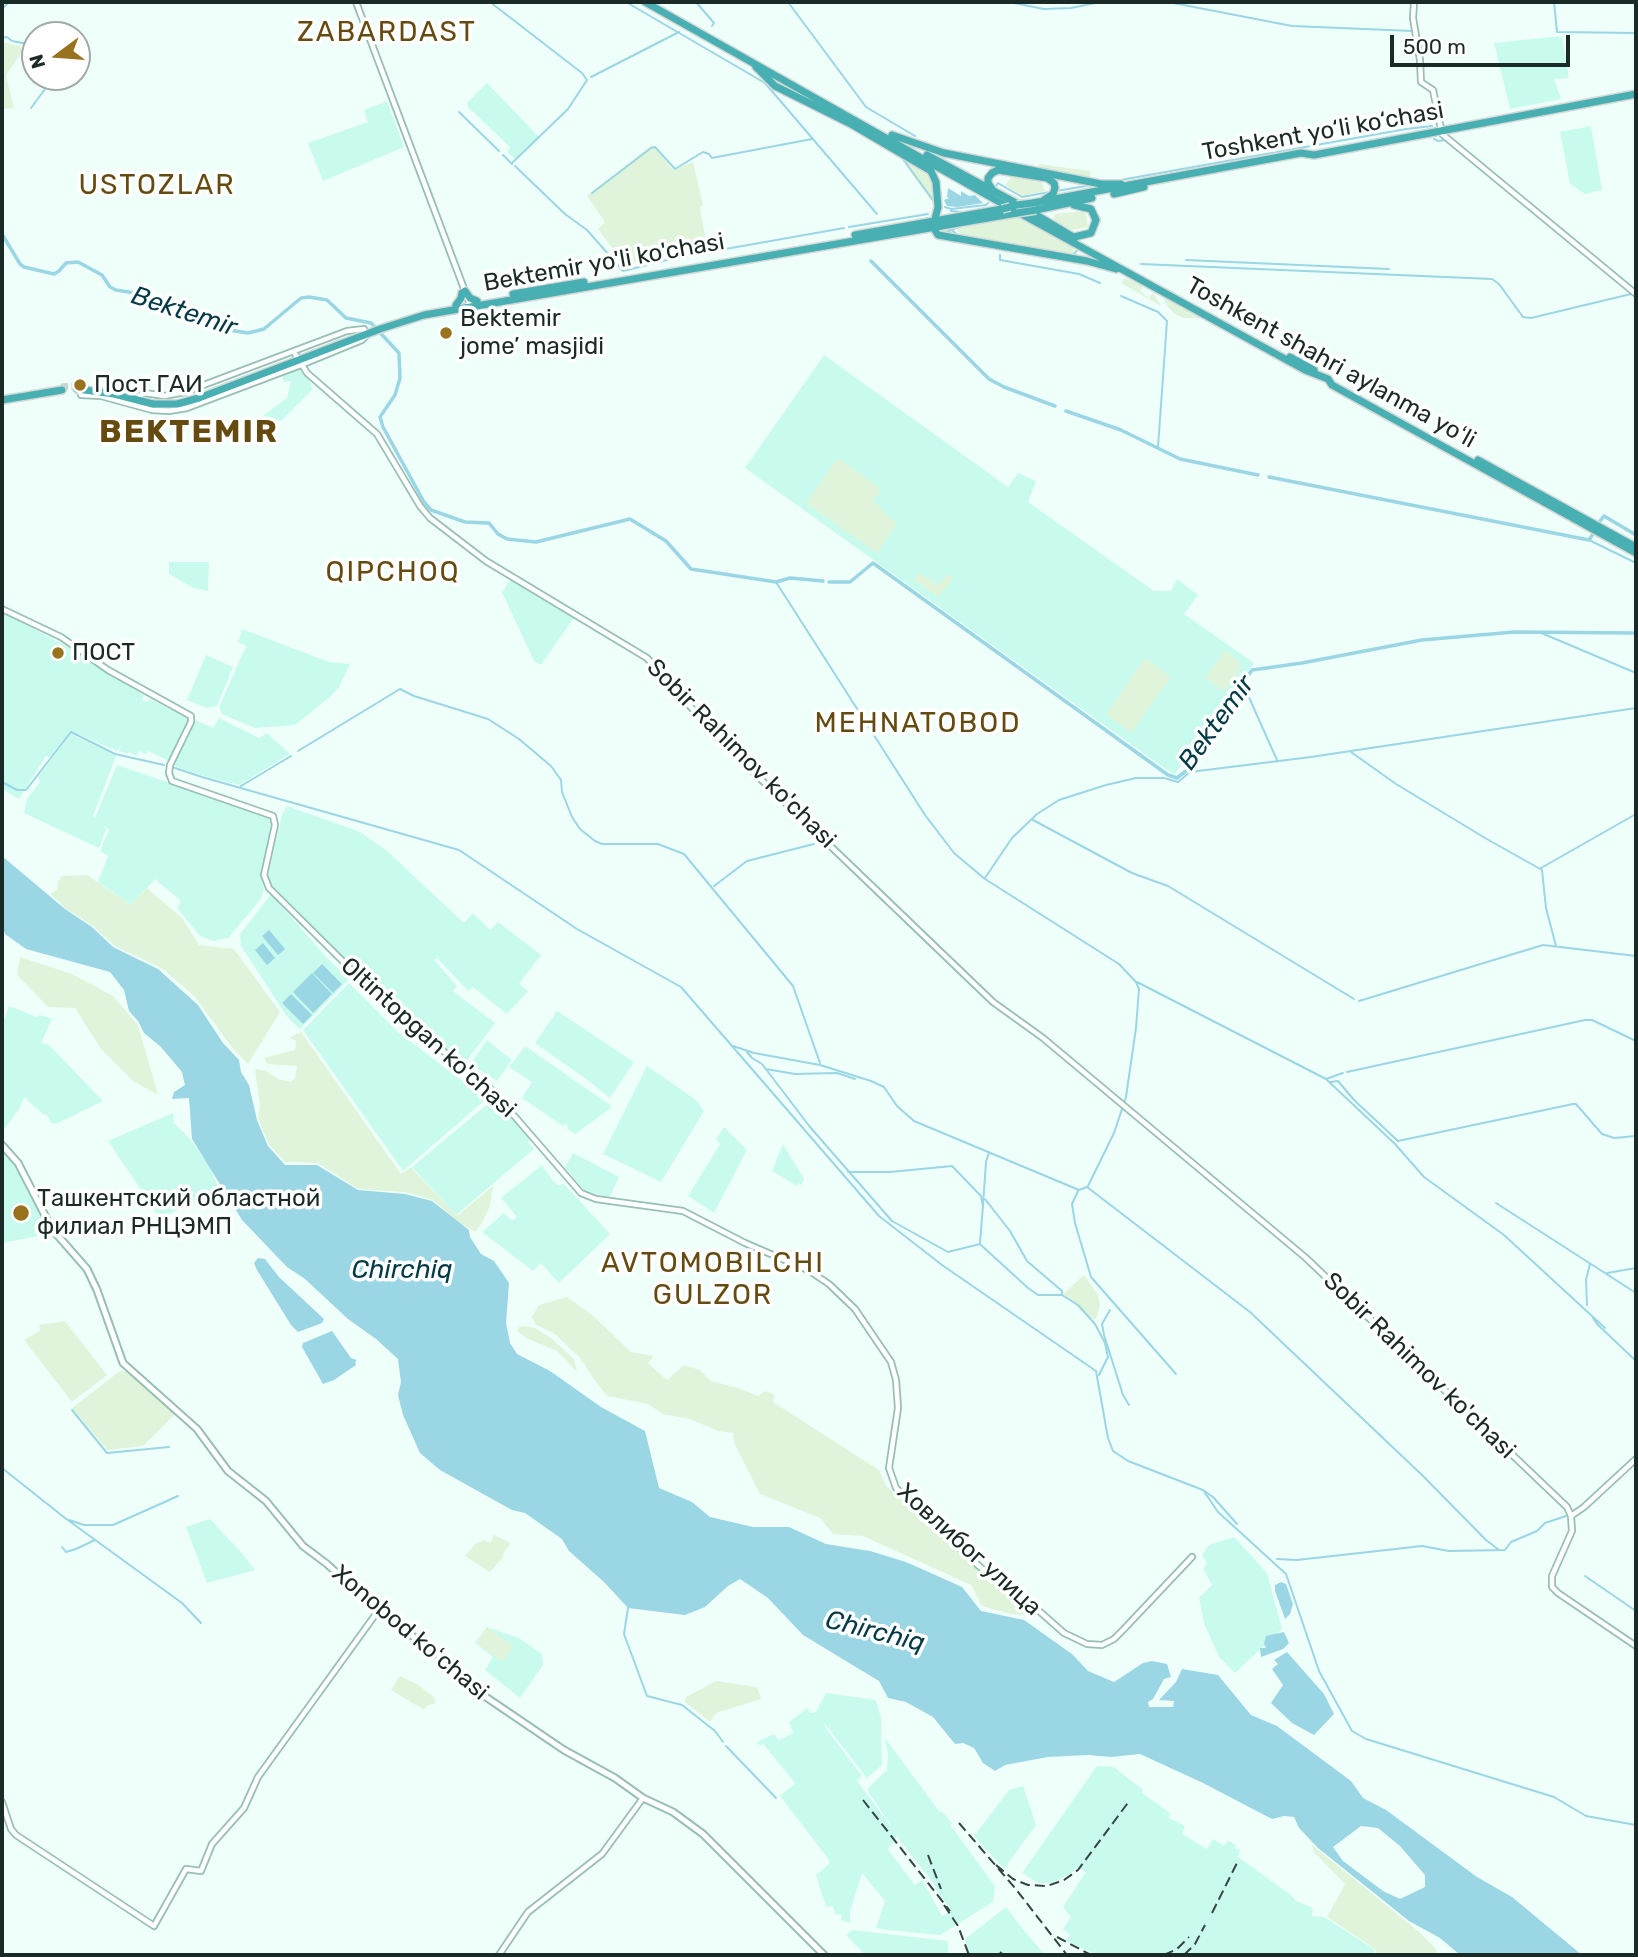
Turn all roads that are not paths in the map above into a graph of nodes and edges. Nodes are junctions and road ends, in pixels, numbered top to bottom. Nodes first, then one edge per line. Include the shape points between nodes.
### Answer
1 (356, 2) edge
2 (645, 2) edge
3 (655, 2) edge
4 (1413, 2) edge
5 (748, 60) junction
6 (1636, 96) edge
7 (1441, 132) junction
8 (892, 138) junction
9 (905, 141) junction
10 (1099, 186) junction
11 (1004, 197) junction
12 (1066, 204) junction
13 (1018, 205) junction
14 (1036, 205) junction
15 (1004, 210) junction
16 (1025, 211) joint
17 (933, 225) junction
18 (1074, 237) junction
19 (1130, 272) junction
20 (463, 292) junction
21 (1636, 294) edge
22 (470, 303) junction
23 (456, 305) junction
24 (372, 329) junction
25 (297, 358) junction
26 (1328, 378) junction
27 (251, 382) junction
28 (62, 389) tunnel mouth
29 (79, 390) joint
30 (2, 398) edge
31 (138, 398) junction
32 (143, 407) junction
33 (1604, 532) junction
34 (1636, 547) edge
35 (1636, 553) edge
36 (2, 609) edge
37 (2, 1145) edge
38 (855, 1309) joint
39 (1636, 1459) edge
40 (1571, 1516) junction
41 (1192, 1557) dead end
42 (378, 1611) junction
43 (1636, 1646) edge
44 (643, 1798) junction
45 (2, 1802) edge
46 (499, 1955) edge
47 (824, 1955) edge

1 - 20 street
2 - 5 highway
3 - 8 highway
4 - 7 street via 1421,82 1433,91
5 - 8 highway
5 - 17 highway via 775,86 931,171 938,204
6 - 7 highway, Toshkent yo‘li ko‘chasi
7 - 10 highway, Toshkent yo‘li ko‘chasi
7 - 12 highway, Toshkent yo‘li ko‘chasi
7 - 21 street
8 - 9 highway
8 - 15 highway, Toshkent shahri aylanma yoʻli via 995,200
9 - 10 highway
9 - 11 highway, Toshkent shahri aylanma yoʻli
10 - 14 highway, Toshkent yo‘li ko‘chasi
11 - 13 highway, Toshkent shahri aylanma yoʻli
11 - 14 highway via 988,183 994,171 1052,180 1054,193
12 - 14 highway, Toshkent yo‘li ko‘chasi
12 - 18 highway via 1091,209 1096,220 1091,233
13 - 14 highway, Toshkent yo‘li ko‘chasi, bridge
13 - 15 highway, Bektemir yo'li ko'chasi, bridge
13 - 18 highway, Toshkent shahri aylanma yoʻli
14 - 16 highway, Toshkent yo‘li ko‘chasi, bridge
15 - 16 highway, Bektemir yo'li ko'chasi, bridge
15 - 17 highway, Bektemir yo'li ko'chasi
15 - 19 highway, Toshkent shahri aylanma yoʻli
17 - 19 highway via 938,235
17 - 22 highway, Bektemir yo'li ko'chasi
18 - 19 highway, Toshkent shahri aylanma yoʻli
19 - 26 highway, Toshkent shahri aylanma yoʻli
19 - 26 highway, Toshkent shahri aylanma yoʻli via 1305,370
20 - 22 highway
20 - 23 highway
22 - 23 highway, Bektemir yo'li ko'chasi
22 - 24 highway, Bektemir yo'li ko'chasi
23 - 24 highway, Bektemir yo'li ko'chasi via 413,313
24 - 25 highway, Bektemir yo'li ko'chasi
24 - 25 street, Bektemir yo'li ko'chasi via 353,344
25 - 27 highway, Bektemir yo'li ko'chasi
25 - 31 highway, Bektemir yo'li ko'chasi via 187,398
25 - 40 street, Sobir Rahimov ko'chasi via 310,376 375,432 430,518 486,561 647,658 723,743 990,1000 1036,1032 1309,1260 1567,1507
26 - 33 highway, Toshkent shahri aylanma yoʻli via 1332,385
27 - 31 highway, Bektemir yo'li ko'chasi via 177,404 156,405
27 - 32 street, Bektemir yo'li ko'chasi via 187,408 164,411
28 - 30 highway
29 - 31 highway, Bektemir yo'li ko'chasi
29 - 32 street, Bektemir yo'li ko'chasi
31 - 32 highway
33 - 34 highway, Toshkent shahri aylanma yoʻli
33 - 35 highway, Toshkent shahri aylanma yoʻli
36 - 38 street, Oltintopgan ko'chasi via 61,637 108,670 191,716 170,765 170,777 273,816 264,877 269,888 406,1024 484,1081 581,1193 694,1215 808,1270
37 - 42 main road, Xonobod koʻchasi via 18,1163 52,1229 93,1279 124,1365 197,1429 229,1471 266,1501 304,1548
38 - 41 street, Ховлибог улица via 891,1362 896,1380 898,1408 889,1468 896,1488 980,1567 1021,1595 1063,1633 1087,1644 1108,1643
39 - 40 street
40 - 43 street via 1571,1536 1552,1587
42 - 44 main road, Xonobod koʻchasi via 440,1656 477,1691
42 - 45 street via 258,1777 244,1808 212,1844 201,1871 186,1869 154,1926 16,1835
44 - 46 street via 602,1854 528,1912
44 - 47 main road, Xonobod koʻchasi via 673,1812 707,1837

